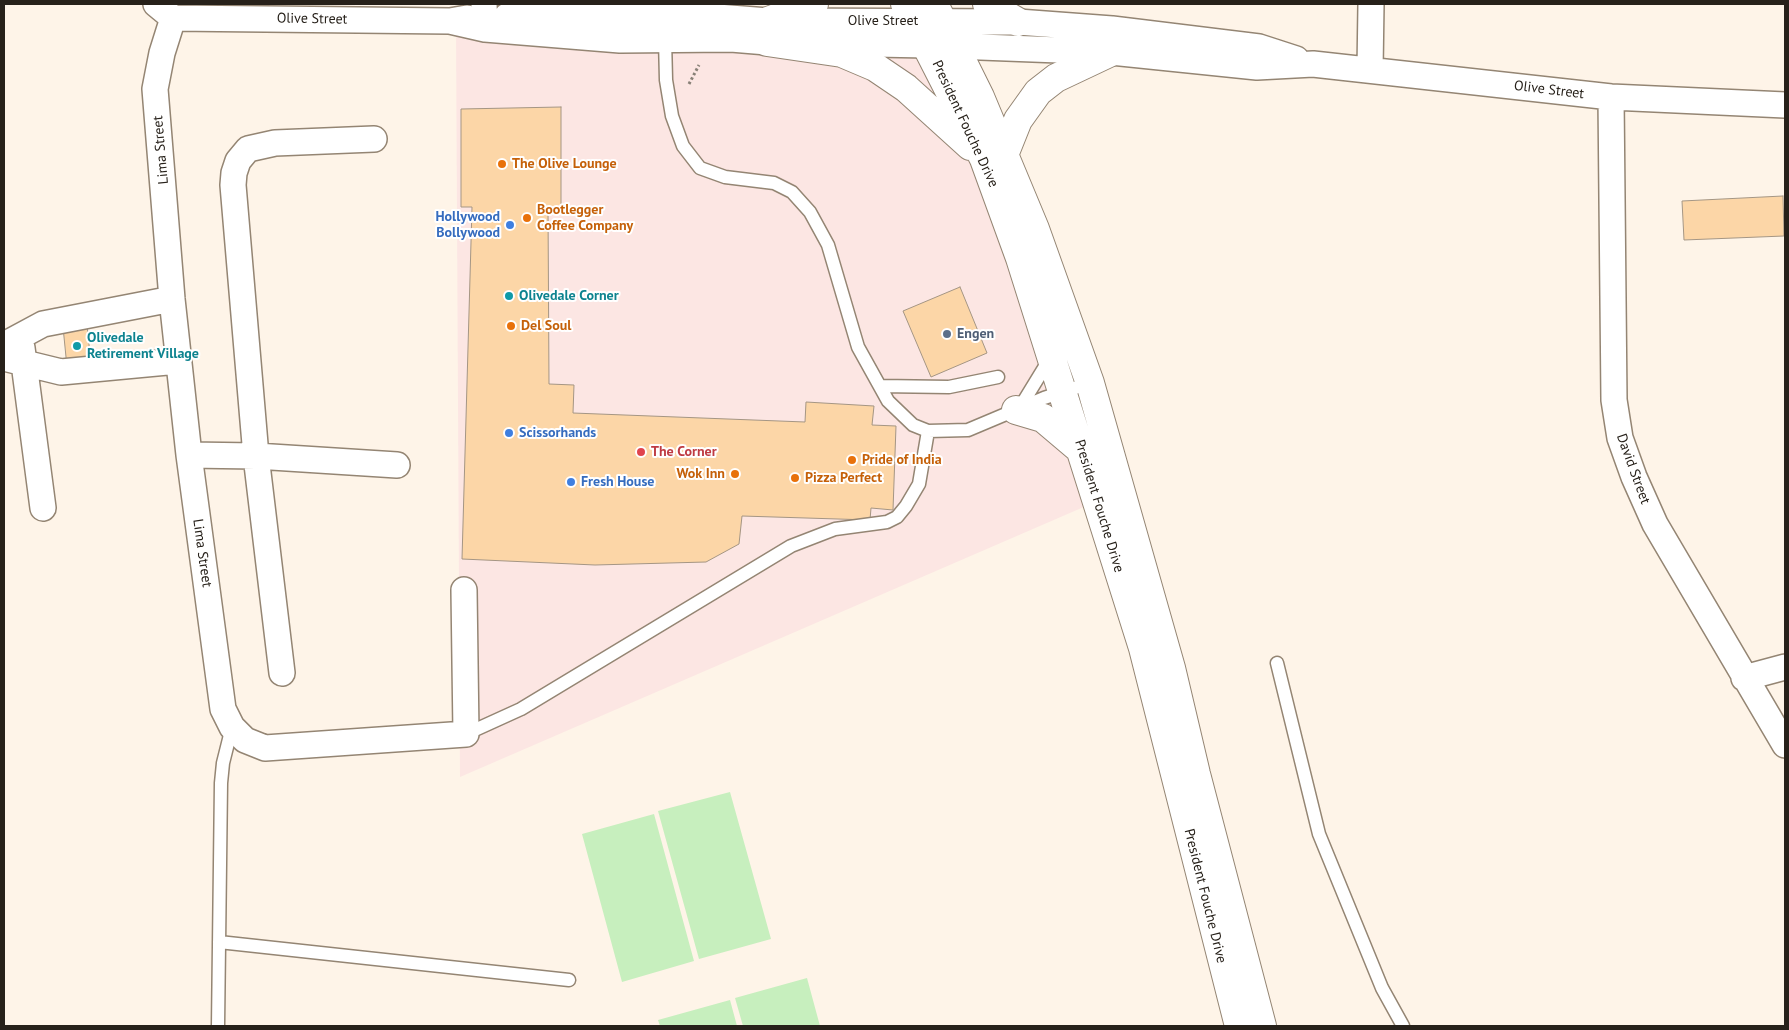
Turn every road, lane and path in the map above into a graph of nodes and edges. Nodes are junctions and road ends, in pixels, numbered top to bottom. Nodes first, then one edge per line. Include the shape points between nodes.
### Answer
1 (814, 4) edge
2 (987, 4) edge
3 (1371, 4) edge
4 (165, 11) edge
5 (924, 12) edge
6 (484, 16) edge
7 (1018, 22) junction
8 (768, 32) junction
9 (665, 39) junction
10 (711, 40) junction
11 (928, 45) junction
12 (956, 47) junction
13 (1111, 52) junction
14 (1313, 64) junction
15 (1370, 70) junction
16 (1611, 97) junction
17 (1785, 105) edge
18 (672, 116) junction
19 (374, 139) dead end
20 (994, 157) junction
21 (172, 299) junction
22 (12, 341) edge
23 (1050, 357) junction
24 (14, 361) edge
25 (178, 361) junction
26 (998, 377) dead end
27 (1090, 383) junction
28 (880, 386) junction
29 (1062, 392) junction
30 (1018, 409) junction
31 (928, 431) junction
32 (1083, 452) junction
33 (189, 456) junction
34 (256, 456) junction
35 (397, 465) dead end
36 (43, 508) dead end
37 (464, 590) dead end
38 (1277, 663) dead end
39 (1785, 667) edge
40 (282, 673) dead end
41 (1744, 678) junction
42 (232, 727) junction
43 (466, 734) junction
44 (1785, 745) edge
45 (219, 942) junction
46 (569, 980) dead end
47 (218, 1026) edge
48 (1239, 1026) edge
49 (1262, 1026) edge
50 (1403, 1026) edge

1 - 8 street
2 - 7 street
3 - 15 street
4 - 6 street, Olive Street via 450,20
4 - 21 street, Lima Street via 155,89
5 - 7 street, Olive Street
5 - 8 street, Olive Street
5 - 11 street, President Fouche Drive
5 - 12 street, President Fouche Drive
6 - 8 street, Olive Street via 717,18
6 - 9 street, Olive Street via 620,40
7 - 14 street, Olive Street via 1112,29 1259,47
8 - 10 street, Olive Street
8 - 11 street, Olive Street
8 - 20 street via 842,53 874,67
9 - 10 street, Olive Street
9 - 18 lane via 666,80
10 - 18 path
11 - 12 street, Olive Street
11 - 20 street, President Fouche Drive
12 - 13 street, Olive Street
12 - 20 street, President Fouche Drive
13 - 14 street, Olive Street via 1257,67
13 - 20 street via 1056,78 1038,92
14 - 15 street, Olive Street
15 - 16 street, Olive Street
16 - 17 street, Olive Street
16 - 41 street, David Street via 1614,400 1620,438 1655,524
18 - 28 lane via 683,146 700,168 725,177 774,183 792,192 810,212 828,245 858,347
19 - 34 street via 275,143 248,150 238,161 233,185
20 - 23 street, President Fouche Drive
20 - 27 street, President Fouche Drive via 1035,229
21 - 22 street via 43,324
21 - 25 street, Lima Street
22 - 24 street
23 - 29 street, President Fouche Drive
23 - 30 lane
24 - 25 street via 61,372
24 - 36 street
25 - 33 street, Lima Street
26 - 28 lane via 949,387
27 - 29 lane
27 - 49 street, President Fouche Drive via 1171,668
28 - 31 lane via 888,402 913,425
29 - 30 lane
29 - 32 street, President Fouche Drive
30 - 31 lane via 968,430
30 - 32 street via 1043,418
31 - 43 lane via 919,484 897,517 880,524 835,529 791,546 521,709
32 - 48 street, President Fouche Drive via 1143,648
33 - 34 street
33 - 42 street, Lima Street via 223,709
34 - 35 street
34 - 40 street
37 - 43 street
38 - 50 lane via 1319,834 1382,988
39 - 41 street
41 - 44 street, David Street
42 - 43 street, Lima Street via 245,740 265,748
42 - 45 lane via 221,783
45 - 46 lane
45 - 47 lane

